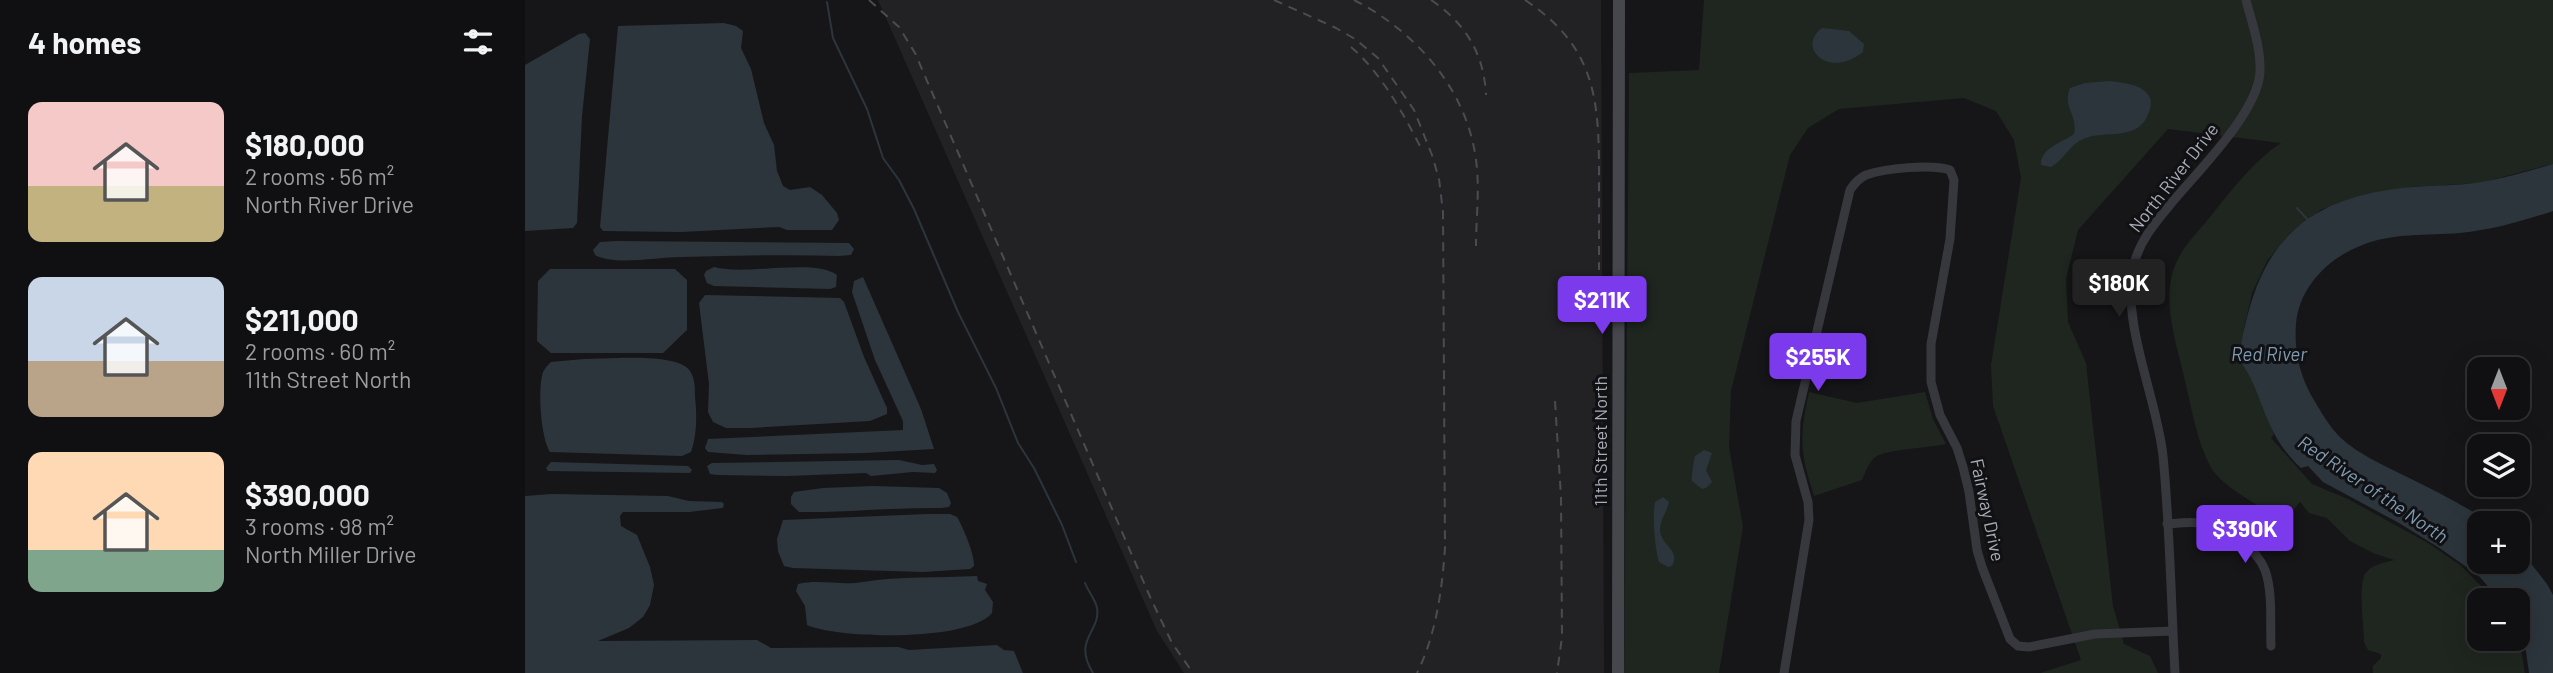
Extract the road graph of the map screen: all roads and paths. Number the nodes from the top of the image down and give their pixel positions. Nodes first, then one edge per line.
1 (1619, 0) edge
2 (2246, 0) edge
3 (2167, 524) junction
4 (2173, 631) junction
5 (2271, 646) dead end
6 (1618, 673) edge
7 (1784, 673) edge
8 (2175, 673) edge

1 - 6 street, 11th Street North
2 - 3 street, North River Drive
3 - 4 street, North River Drive
3 - 5 street
4 - 7 street, Fairway Drive
4 - 8 street, North River Drive

